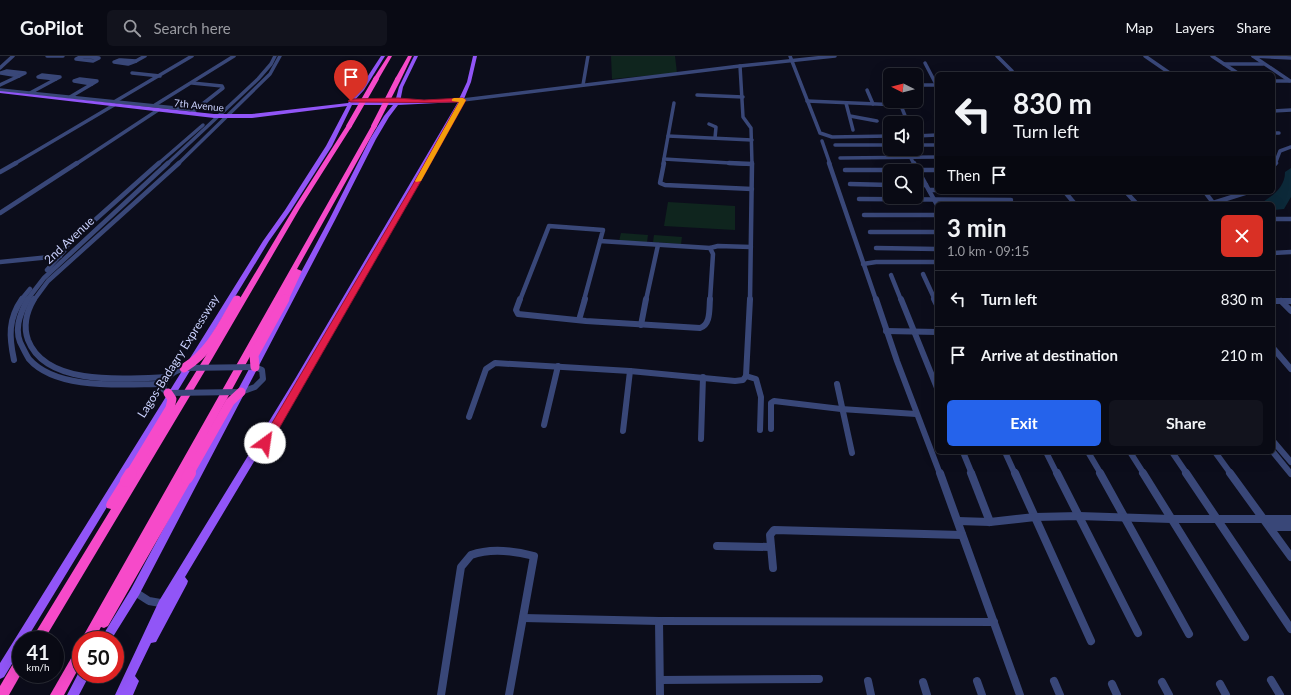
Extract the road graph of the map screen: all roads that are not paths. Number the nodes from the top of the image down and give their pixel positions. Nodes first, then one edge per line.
1 (13, 56) edge
2 (46, 56) edge
3 (63, 56) edge
4 (145, 56) edge
5 (192, 56) edge
6 (234, 56) edge
7 (267, 56) edge
8 (274, 56) edge
9 (280, 56) edge
10 (383, 56) edge
11 (390, 56) edge
12 (410, 56) edge
13 (416, 56) edge
14 (476, 56) edge
15 (588, 56) edge
16 (790, 56) edge
17 (835, 56) edge
18 (997, 56) edge
19 (1145, 56) edge
20 (1212, 56) edge
21 (1253, 56) edge
22 (101, 57) edge
23 (1291, 58) edge
24 (792, 60) junction
25 (136, 61) junction
26 (925, 63) dead end
27 (1224, 64) junction
28 (1263, 64) junction
29 (740, 66) junction
30 (0, 68) edge
31 (1012, 71) dead end
32 (1168, 72) edge
33 (1236, 72) edge
34 (132, 73) dead end
35 (19, 76) junction
36 (160, 76) junction
37 (56, 79) junction
38 (935, 81) edge
39 (1275, 81) edge
40 (1291, 81) edge
41 (192, 83) junction
42 (93, 84) junction
43 (0, 85) edge
44 (583, 85) junction
45 (923, 85) edge
46 (935, 85) edge
47 (867, 90) dead end
48 (0, 91) edge
49 (30, 93) junction
50 (355, 95) junction
51 (697, 95) dead end
52 (70, 97) junction
53 (743, 97) junction
54 (462, 100) junction
55 (807, 100) junction
56 (411, 101) junction
57 (397, 102) junction
58 (674, 102) dead end
59 (114, 103) junction
60 (846, 103) junction
61 (333, 104) junction
62 (349, 104) junction
63 (873, 104) junction
64 (883, 104) edge
65 (156, 108) junction
66 (1291, 110) edge
67 (193, 111) junction
68 (1275, 111) edge
69 (223, 116) junction
70 (850, 116) junction
71 (210, 117) junction
72 (877, 121) dead end
73 (709, 124) dead end
74 (853, 130) dead end
75 (1275, 133) edge
76 (1279, 133) dead end
77 (668, 136) junction
78 (883, 136) edge
79 (923, 136) edge
80 (935, 136) edge
81 (715, 138) junction
82 (752, 140) junction
83 (822, 141) dead end
84 (835, 145) dead end
85 (883, 145) edge
86 (923, 145) edge
87 (935, 145) edge
88 (1291, 147) edge
89 (910, 157) junction
90 (935, 157) edge
91 (840, 158) dead end
92 (664, 159) junction
93 (752, 164) junction
94 (914, 164) edge
95 (1275, 164) edge
96 (845, 170) dead end
97 (883, 170) edge
98 (923, 170) edge
99 (935, 170) edge
100 (0, 172) edge
101 (923, 180) edge
102 (850, 184) dead end
103 (883, 185) edge
104 (926, 185) joint
105 (752, 189) junction
106 (929, 190) junction
107 (935, 190) edge
108 (1067, 194) edge
109 (1128, 194) edge
110 (1242, 194) edge
111 (859, 198) dead end
112 (934, 200) junction
113 (1011, 200) dead end
114 (1073, 202) edge
115 (1135, 202) edge
116 (1219, 202) edge
117 (297, 208) junction
118 (325, 212) junction
119 (0, 213) edge
120 (864, 215) dead end
121 (935, 215) edge
122 (1275, 219) edge
123 (1291, 219) edge
124 (870, 232) dead end
125 (935, 232) edge
126 (600, 241) junction
127 (658, 245) junction
128 (751, 247) junction
129 (710, 248) junction
130 (876, 248) dead end
131 (935, 249) edge
132 (1291, 252) edge
133 (1275, 253) edge
134 (60, 256) junction
135 (0, 262) edge
136 (935, 262) edge
137 (862, 264) junction
138 (891, 274) dead end
139 (923, 274) dead end
140 (935, 301) edge
141 (1281, 301) junction
142 (1291, 301) edge
143 (1275, 302) edge
144 (1291, 311) edge
145 (579, 320) junction
146 (641, 325) junction
147 (886, 331) junction
148 (914, 331) junction
149 (935, 332) edge
150 (1275, 350) edge
151 (14, 360) dead end
152 (558, 366) junction
153 (255, 367) junction
154 (184, 368) junction
155 (1291, 369) edge
156 (630, 371) junction
157 (746, 376) junction
158 (167, 377) junction
159 (703, 377) junction
160 (935, 383) edge
161 (162, 384) junction
162 (837, 384) dead end
163 (241, 392) junction
164 (168, 393) junction
165 (841, 409) junction
166 (916, 414) junction
167 (469, 417) dead end
168 (544, 425) dead end
169 (771, 429) dead end
170 (623, 430) dead end
171 (760, 430) dead end
172 (701, 439) dead end
173 (1275, 442) edge
174 (852, 453) dead end
175 (963, 454) edge
176 (1006, 454) edge
177 (1047, 454) edge
178 (1089, 454) edge
179 (1131, 454) edge
180 (1173, 454) edge
181 (1216, 454) edge
182 (1275, 454) edge
183 (1291, 462) edge
184 (1291, 474) edge
185 (1079, 516) junction
186 (1125, 516) junction
187 (1035, 517) junction
188 (1263, 518) junction
189 (1171, 519) junction
190 (1217, 519) junction
191 (1291, 519) edge
192 (958, 521) junction
193 (990, 522) junction
194 (1270, 527) junction
195 (1291, 527) edge
196 (962, 535) junction
197 (717, 546) dead end
198 (770, 547) junction
199 (1291, 557) edge
200 (773, 568) dead end
201 (136, 592) junction
202 (167, 604) junction
203 (523, 618) junction
204 (659, 621) junction
205 (994, 622) junction
206 (1291, 629) edge
207 (38, 631) edge
208 (42, 631) edge
209 (92, 631) edge
210 (99, 631) edge
211 (111, 631) edge
212 (1138, 633) dead end
213 (1189, 634) dead end
214 (1245, 637) dead end
215 (1091, 641) dead end
216 (72, 669) edge
217 (0, 673) edge
218 (72, 674) edge
219 (12, 678) edge
220 (660, 680) junction
221 (819, 680) dead end
222 (1271, 680) dead end
223 (12, 681) edge
224 (868, 681) dead end
225 (977, 681) dead end
226 (1054, 681) dead end
227 (923, 682) dead end
228 (1162, 682) dead end
229 (79, 683) edge
230 (1112, 684) dead end
231 (1220, 684) dead end
232 (3, 695) edge
233 (58, 695) edge
234 (72, 695) edge
235 (121, 695) edge
236 (127, 695) edge
237 (441, 695) edge
238 (509, 695) edge
239 (660, 695) edge
240 (871, 695) edge
241 (927, 695) edge
242 (982, 695) edge
243 (1020, 695) edge
244 (1060, 695) edge
245 (1117, 695) edge
246 (1169, 695) edge
247 (1226, 695) edge
248 (1280, 695) edge

1 - 30 street
2 - 3 street
4 - 25 street
5 - 36 street
6 - 41 street
7 - 8 street
8 - 69 street, 2nd Avenue
9 - 69 street, 2nd Avenue
10 - 50 main road, Lagos-Badagry Expressway
11 - 117 highway, bridge
12 - 118 highway, bridge
13 - 57 main road
14 - 54 main road
15 - 44 street
16 - 24 street
17 - 24 street
18 - 31 street
19 - 32 street
20 - 27 street
21 - 23 street
21 - 28 street
22 - 22 street
24 - 29 street
24 - 55 street
25 - 25 street
26 - 38 street
27 - 28 street
27 - 33 street
28 - 40 street
29 - 44 street
29 - 53 street
34 - 36 street
35 - 35 street
35 - 43 street
36 - 59 street
37 - 37 street
37 - 49 street
39 - 40 street
41 - 65 street
41 - 67 street
42 - 42 street
42 - 52 street
44 - 54 street
45 - 46 street
47 - 63 street
48 - 49 street
48 - 59 main road, 7th Avenue
49 - 52 street
50 - 61 main road
50 - 62 main road, Lagos-Badagry Expressway
51 - 53 street
52 - 59 street
53 - 82 street
54 - 56 main road
54 - 202 main road
55 - 60 street
55 - 78 street
56 - 57 main road
56 - 57 main road, 7th Avenue
57 - 62 main road, 7th Avenue
57 - 201 main road
58 - 77 street
59 - 65 main road, 7th Avenue
59 - 100 street
60 - 63 street
60 - 70 street
61 - 62 main road, 7th Avenue
61 - 69 main road, 7th Avenue
62 - 217 main road, Lagos-Badagry Expressway
63 - 64 street
65 - 67 main road, 7th Avenue
65 - 119 street
66 - 68 street
67 - 71 main road, 7th Avenue
69 - 71 main road, 7th Avenue
69 - 158 street, 2nd Avenue
69 - 161 street, 2nd Avenue
70 - 72 street
70 - 74 street
71 - 134 street
73 - 81 street
75 - 76 street
77 - 81 street
77 - 92 street
79 - 80 street
81 - 82 street
82 - 93 street
83 - 137 street
84 - 85 street
86 - 87 street
88 - 95 street
89 - 90 street
89 - 91 street
89 - 94 street
92 - 93 street
92 - 105 street
93 - 105 street
96 - 97 street
98 - 99 street
101 - 104 street
102 - 103 street
104 - 106 street
105 - 128 street
106 - 107 street
106 - 112 street
108 - 114 street
109 - 115 street
110 - 116 street
111 - 112 street
112 - 113 street
117 - 154 highway, bridge
117 - 208 highway
118 - 153 highway, bridge
118 - 209 highway
120 - 121 street
122 - 123 street
124 - 125 street
126 - 127 street
126 - 145 street
126 - 145 street
127 - 129 street
127 - 146 street
128 - 129 street
128 - 157 street
129 - 146 street
130 - 131 street
132 - 133 street
134 - 135 street
134 - 151 street
136 - 137 street
137 - 147 street
138 - 148 street
139 - 140 street
141 - 142 street
141 - 143 street
141 - 144 street
145 - 146 street
147 - 148 street
147 - 166 street
148 - 149 street
148 - 160 street
150 - 155 street
152 - 156 street
152 - 167 street
152 - 168 street
153 - 154 street, bridge
153 - 163 street
154 - 158 street
156 - 159 street
156 - 170 street
157 - 159 street
157 - 171 street
158 - 161 street
159 - 172 street
161 - 164 street
162 - 165 street
163 - 164 street, bridge
163 - 210 highway, bridge
164 - 207 highway, bridge
165 - 166 street
165 - 169 street
165 - 174 street
166 - 192 street
173 - 183 street
175 - 193 street
176 - 187 street
177 - 185 street
178 - 186 street
179 - 189 street
180 - 190 street
181 - 188 street
182 - 184 street
185 - 186 street
185 - 187 street
185 - 212 street
186 - 189 street
186 - 213 street
187 - 193 street
187 - 215 street
188 - 190 street
188 - 191 street
188 - 194 street
189 - 190 street
189 - 214 street
190 - 206 street
192 - 193 street
192 - 196 street
194 - 195 street
194 - 199 street
196 - 198 street
196 - 205 street
197 - 198 street
198 - 200 street
201 - 202 street
201 - 211 main road
202 - 235 main road
202 - 236 main road
203 - 204 street
203 - 237 street
203 - 238 street
204 - 205 street
204 - 220 street
205 - 243 street
216 - 233 highway
218 - 233 highway
219 - 232 highway
220 - 221 street
220 - 239 street
222 - 248 street
223 - 232 highway
224 - 240 street
225 - 242 street
226 - 244 street
227 - 241 street
228 - 246 street
229 - 234 main road
230 - 245 street
231 - 247 street

